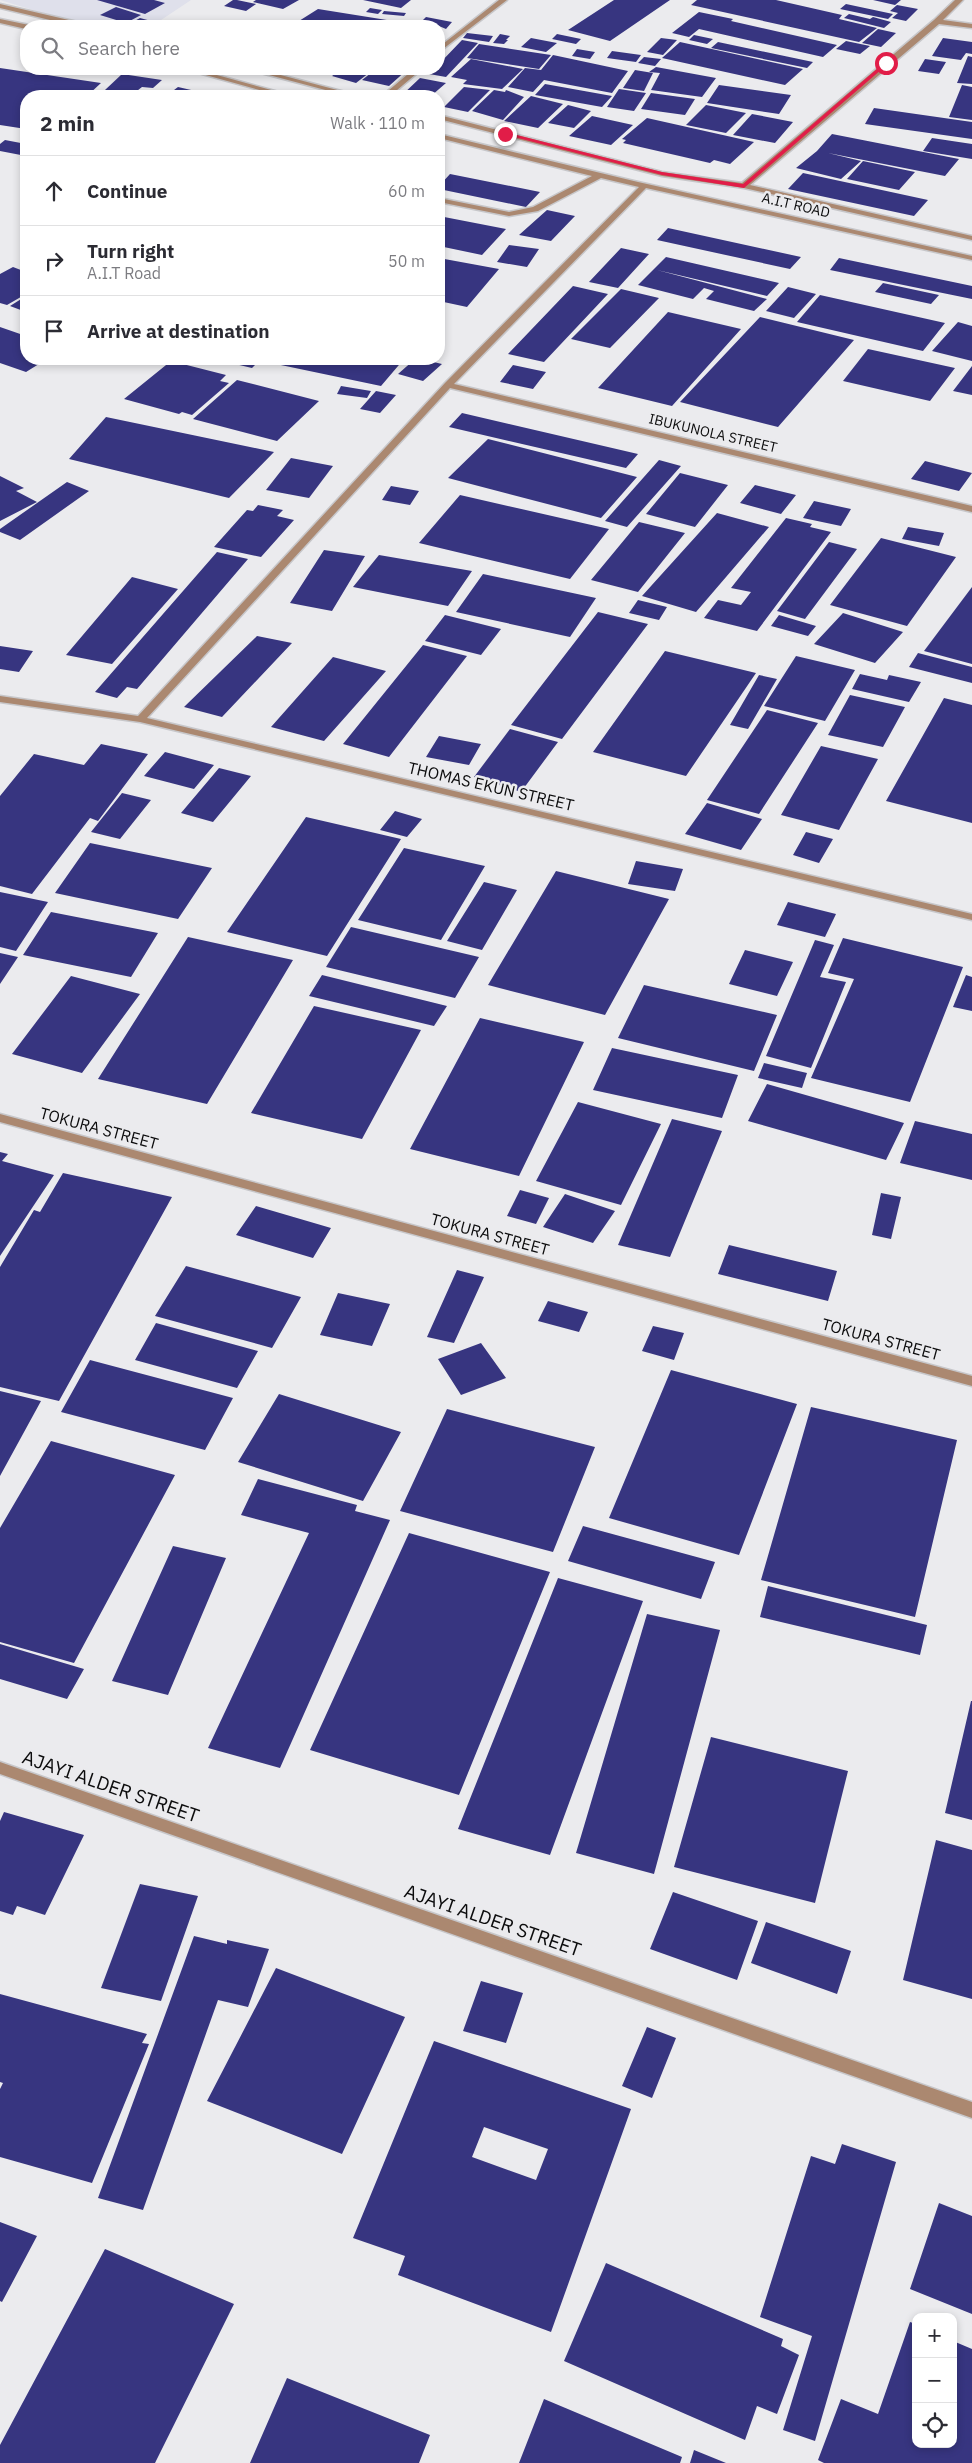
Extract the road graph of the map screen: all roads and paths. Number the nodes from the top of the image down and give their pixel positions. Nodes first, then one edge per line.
1 (21, 0) edge
2 (503, 0) edge
3 (960, 0) edge
4 (3, 6) edge
5 (59, 20) edge
6 (0, 21) edge
7 (937, 22) junction
8 (20, 26) edge
9 (972, 26) edge
10 (445, 45) edge
11 (210, 75) edge
12 (274, 75) edge
13 (411, 75) edge
14 (267, 90) edge
15 (332, 90) edge
16 (393, 90) edge
17 (445, 119) edge
18 (505, 134) junction
19 (445, 138) edge
20 (487, 147) junction
21 (598, 176) junction
22 (744, 186) junction
23 (643, 187) junction
24 (445, 201) edge
25 (972, 238) edge
26 (972, 258) edge
27 (448, 385) junction
28 (972, 509) edge
29 (0, 699) edge
30 (140, 719) junction
31 (972, 917) edge
32 (0, 1118) edge
33 (972, 1381) edge
34 (0, 1768) edge
35 (972, 2110) edge

1 - 4 street
2 - 10 street
3 - 7 street
4 - 5 street
6 - 8 street
7 - 9 street
7 - 22 street
11 - 14 street
12 - 15 street
13 - 16 street
17 - 18 street, A.I.T ROAD
18 - 20 street
18 - 22 street, A.I.T ROAD
19 - 20 street, A.I.T ROAD
20 - 21 street, A.I.T ROAD
21 - 23 street, A.I.T ROAD
21 - 24 street
22 - 25 street, A.I.T ROAD
23 - 26 street, A.I.T ROAD
23 - 27 street
27 - 28 street, IBUKUNOLA STREET
27 - 30 street
29 - 30 street, THOMAS EKUN STREET
30 - 31 street, THOMAS EKUN STREET
32 - 33 street, TOKURA STREET
34 - 35 street, AJAYI ALDER STREET

